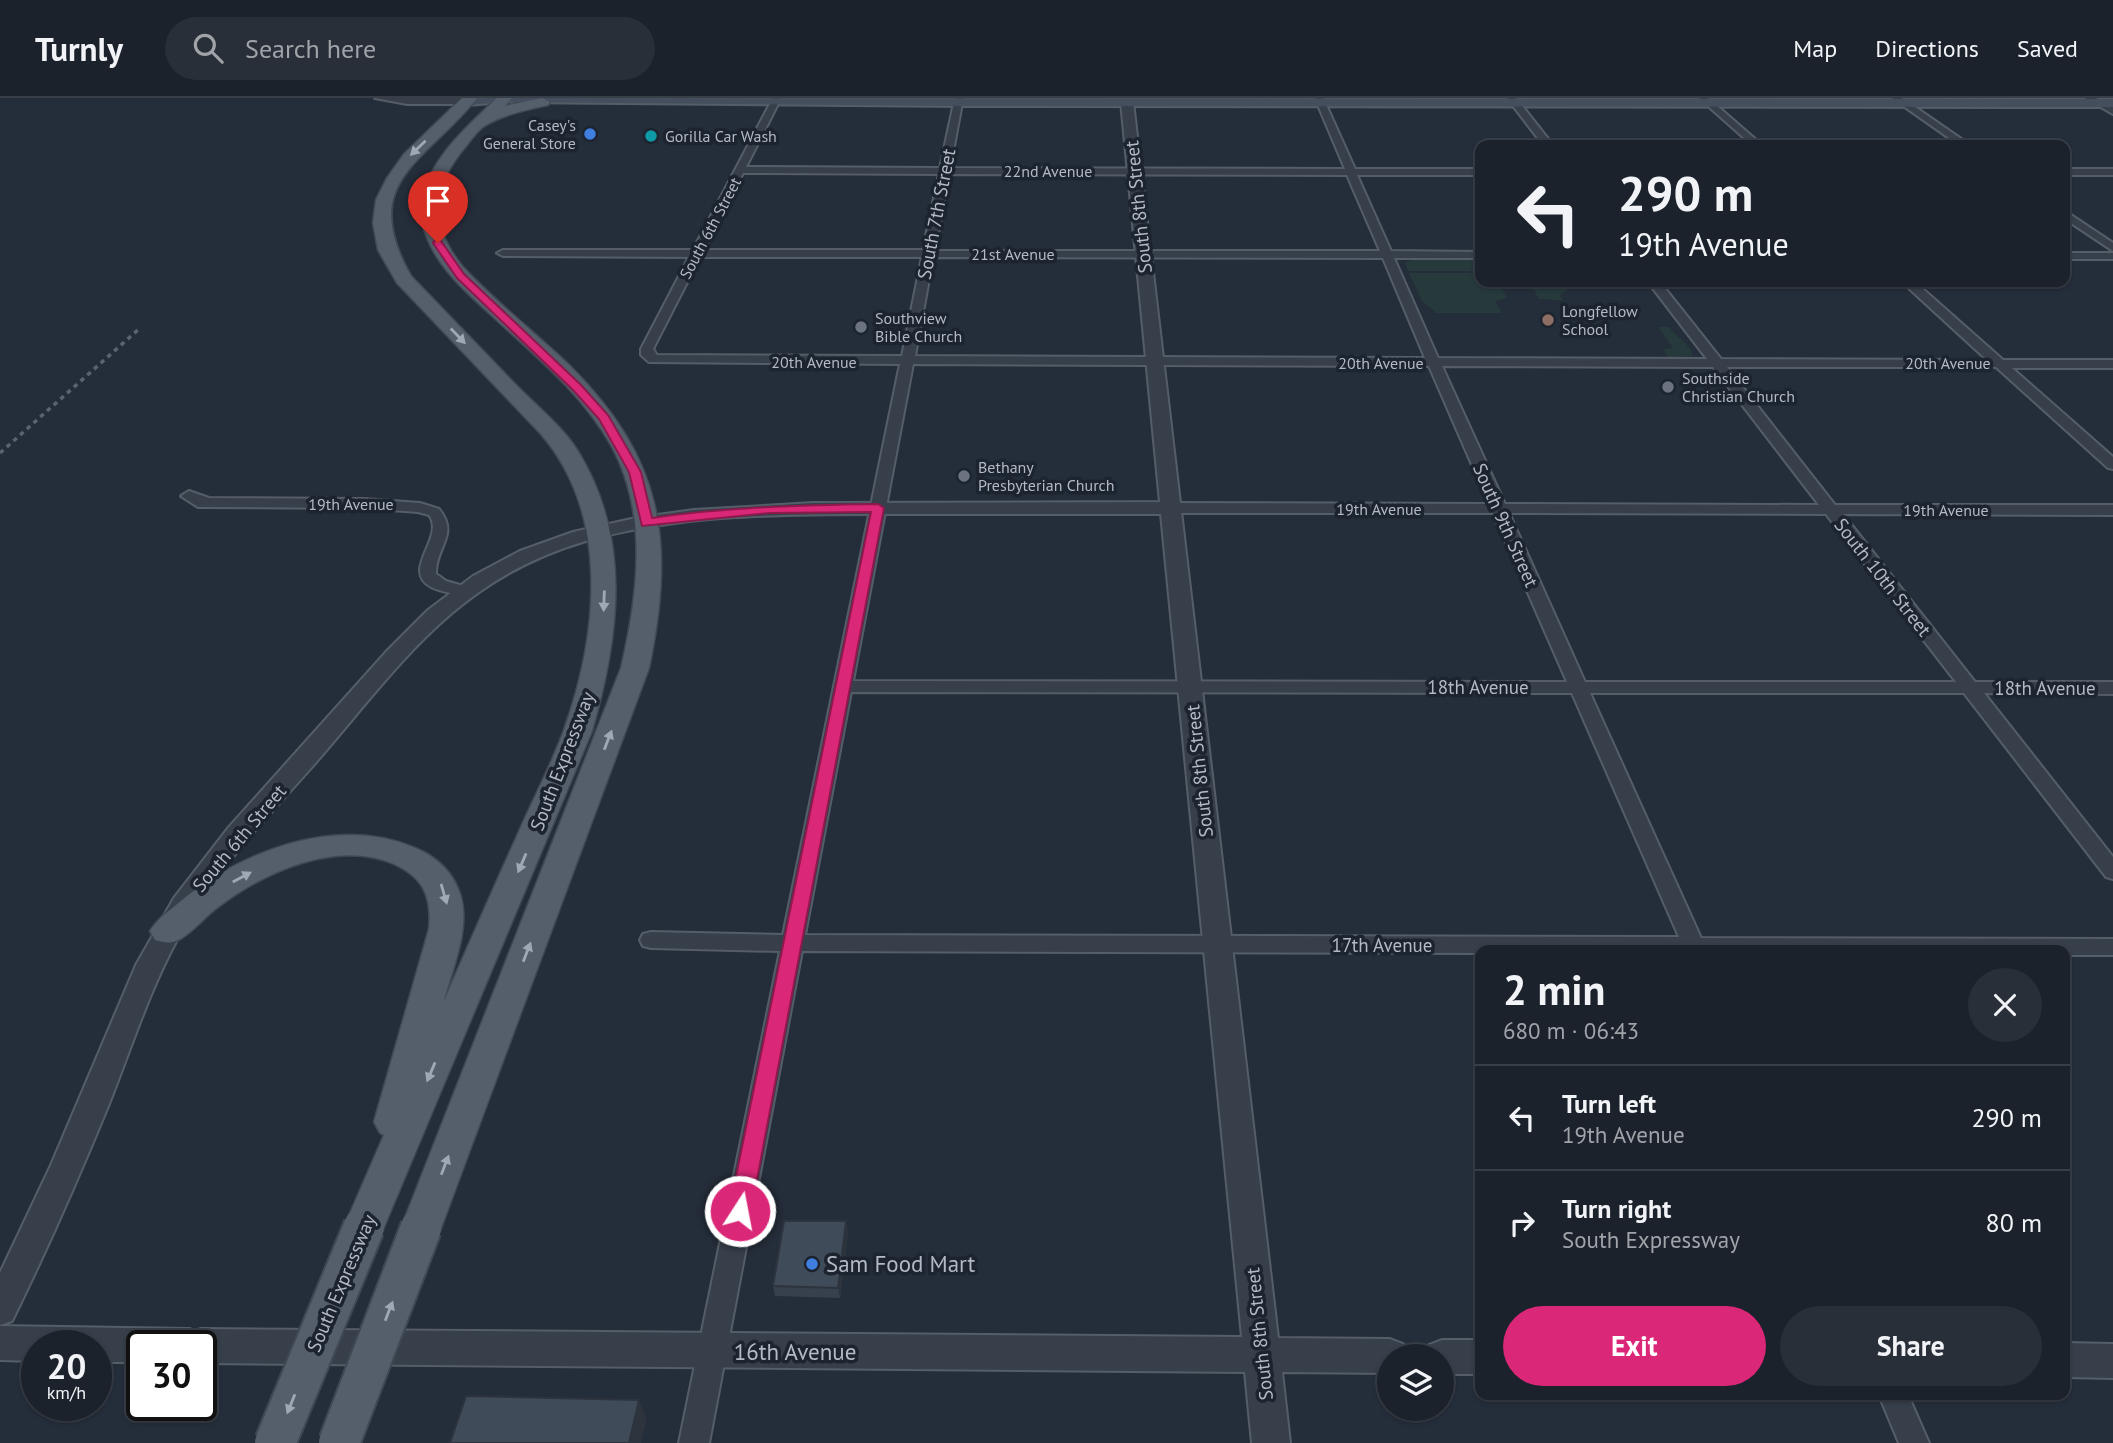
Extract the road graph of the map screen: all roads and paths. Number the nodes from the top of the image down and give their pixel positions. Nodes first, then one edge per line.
1 (379, 98) edge
2 (560, 98) edge
3 (468, 99) edge
4 (776, 99) edge
5 (503, 100) edge
6 (607, 100) junction
7 (959, 100) edge
8 (1127, 100) edge
9 (1320, 100) edge
10 (1513, 100) edge
11 (1706, 100) edge
12 (1899, 100) edge
13 (2093, 100) edge
14 (543, 102) junction
15 (2113, 103) edge
16 (2113, 111) edge
17 (478, 125) junction
18 (1544, 140) edge
19 (1751, 140) edge
20 (1958, 140) edge
21 (741, 170) junction
22 (945, 171) junction
23 (1134, 171) junction
24 (1352, 172) junction
25 (1475, 172) edge
26 (2070, 172) edge
27 (2113, 172) edge
28 (2070, 217) edge
29 (2113, 247) edge
30 (503, 253) dead end
31 (697, 253) junction
32 (928, 254) junction
33 (1143, 254) junction
34 (1387, 255) junction
35 (1475, 255) edge
36 (2070, 256) edge
37 (2113, 256) edge
38 (1658, 287) edge
39 (1914, 287) edge
40 (650, 357) joint
41 (907, 362) junction
42 (1154, 363) junction
43 (1434, 363) junction
44 (1717, 363) junction
45 (1999, 363) junction
46 (2113, 364) edge
47 (2113, 465) edge
48 (189, 496) dead end
49 (878, 508) junction
50 (1170, 508) junction
51 (1500, 509) junction
52 (1831, 510) junction
53 (2113, 510) edge
54 (647, 523) junction
55 (601, 533) junction
56 (464, 591) junction
57 (843, 686) junction
58 (1189, 687) junction
59 (1579, 688) junction
60 (1970, 688) junction
61 (2113, 688) edge
62 (2113, 872) edge
63 (167, 931) junction
64 (651, 940) dead end
65 (792, 943) junction
66 (1217, 944) junction
67 (1694, 945) edge
68 (1475, 946) edge
69 (2070, 947) edge
70 (2113, 947) edge
71 (364, 1227) junction
72 (0, 1309) edge
73 (0, 1343) edge
74 (126, 1345) edge
75 (217, 1346) edge
76 (712, 1352) junction
77 (1262, 1356) junction
78 (1377, 1356) edge
79 (1454, 1357) edge
80 (1475, 1357) edge
81 (2070, 1360) edge
82 (2113, 1361) edge
83 (1895, 1400) edge
84 (275, 1443) edge
85 (339, 1443) edge
86 (694, 1443) edge
87 (1271, 1443) edge
88 (1914, 1443) edge

1 - 3 street
2 - 5 main road
2 - 6 main road
3 - 5 main road
3 -> 55 main road, South Expressway
4 - 6 main road
4 - 7 main road
4 - 21 street, South 6th Street
5 - 14 main road
5 - 17 main road, South Expressway
6 - 14 main road
7 - 8 main road
7 - 22 street, South 7th Street
8 - 9 main road
8 - 23 street, South 8th Street
9 - 10 main road
9 - 24 street, South 9th Street
10 - 11 main road
10 - 18 street
11 - 12 main road
11 - 19 street
12 - 13 main road
12 - 20 street
13 - 15 main road
13 - 16 street
14 - 17 main road
17 - 54 main road, South Expressway
21 - 22 street, 22nd Avenue
21 - 31 street, South 6th Street
22 - 23 street, 22nd Avenue
22 - 32 street, South 7th Street
23 - 24 street, 22nd Avenue
23 - 33 street, South 8th Street
24 - 25 street, 22nd Avenue
24 - 34 street, South 9th Street
26 - 27 street
28 - 29 street
30 - 31 street, 21st Avenue
31 - 32 street, 21st Avenue
31 - 40 street, South 6th Street
32 - 33 street, 21st Avenue
32 - 41 street, South 7th Street
33 - 34 street, 21st Avenue
33 - 42 street, South 8th Street
34 - 35 street, 21st Avenue
34 - 43 street, South 9th Street
36 - 37 street
38 - 44 street, South 10th Street
39 - 45 street
40 - 41 street, 20th Avenue
41 - 42 street, 20th Avenue
41 - 49 street, South 7th Street
42 - 43 street, 20th Avenue
42 - 50 street, South 8th Street
43 - 44 street, 20th Avenue
43 - 51 street, South 9th Street
44 - 45 street, 20th Avenue
44 - 52 street, South 10th Street
45 - 46 street, 20th Avenue
45 - 47 street
48 - 56 street, 19th Avenue
49 - 50 street, 19th Avenue
49 - 54 street, 19th Avenue
49 - 57 street, South 7th Street
50 - 51 street, 19th Avenue
50 - 58 street, South 8th Street
51 - 52 street, 19th Avenue
51 - 59 street, South 9th Street
52 - 53 street, 19th Avenue
52 - 60 street, South 10th Street
54 - 55 street, South 6th Street
85 -> 54 main road, South Expressway, bridge
55 - 56 street, South 6th Street
55 -> 71 main road, South Expressway
56 - 63 street, South 6th Street
57 - 58 street, 18th Avenue
57 - 65 street, South 7th Street
58 - 59 street, 18th Avenue
58 - 66 street, South 8th Street
59 - 60 street, 18th Avenue
59 - 67 street, South 9th Street
60 - 61 street, 18th Avenue
60 - 62 street, South 10th Street
63 -> 71 main road
63 - 72 street, South 6th Street
64 - 65 street, 17th Avenue
65 - 66 street, 17th Avenue
65 - 76 street, South 7th Street
66 - 68 street, 17th Avenue
66 - 77 street, South 8th Street
69 - 70 street, 17th Avenue
71 -> 84 main road, South Expressway, bridge
73 - 74 street
75 - 76 street, 16th Avenue
76 - 77 street, 16th Avenue
76 - 86 street, South 7th Street
77 - 78 street, 16th Avenue
77 - 87 street, South 8th Street
79 - 80 street
81 - 82 street
83 - 88 street

